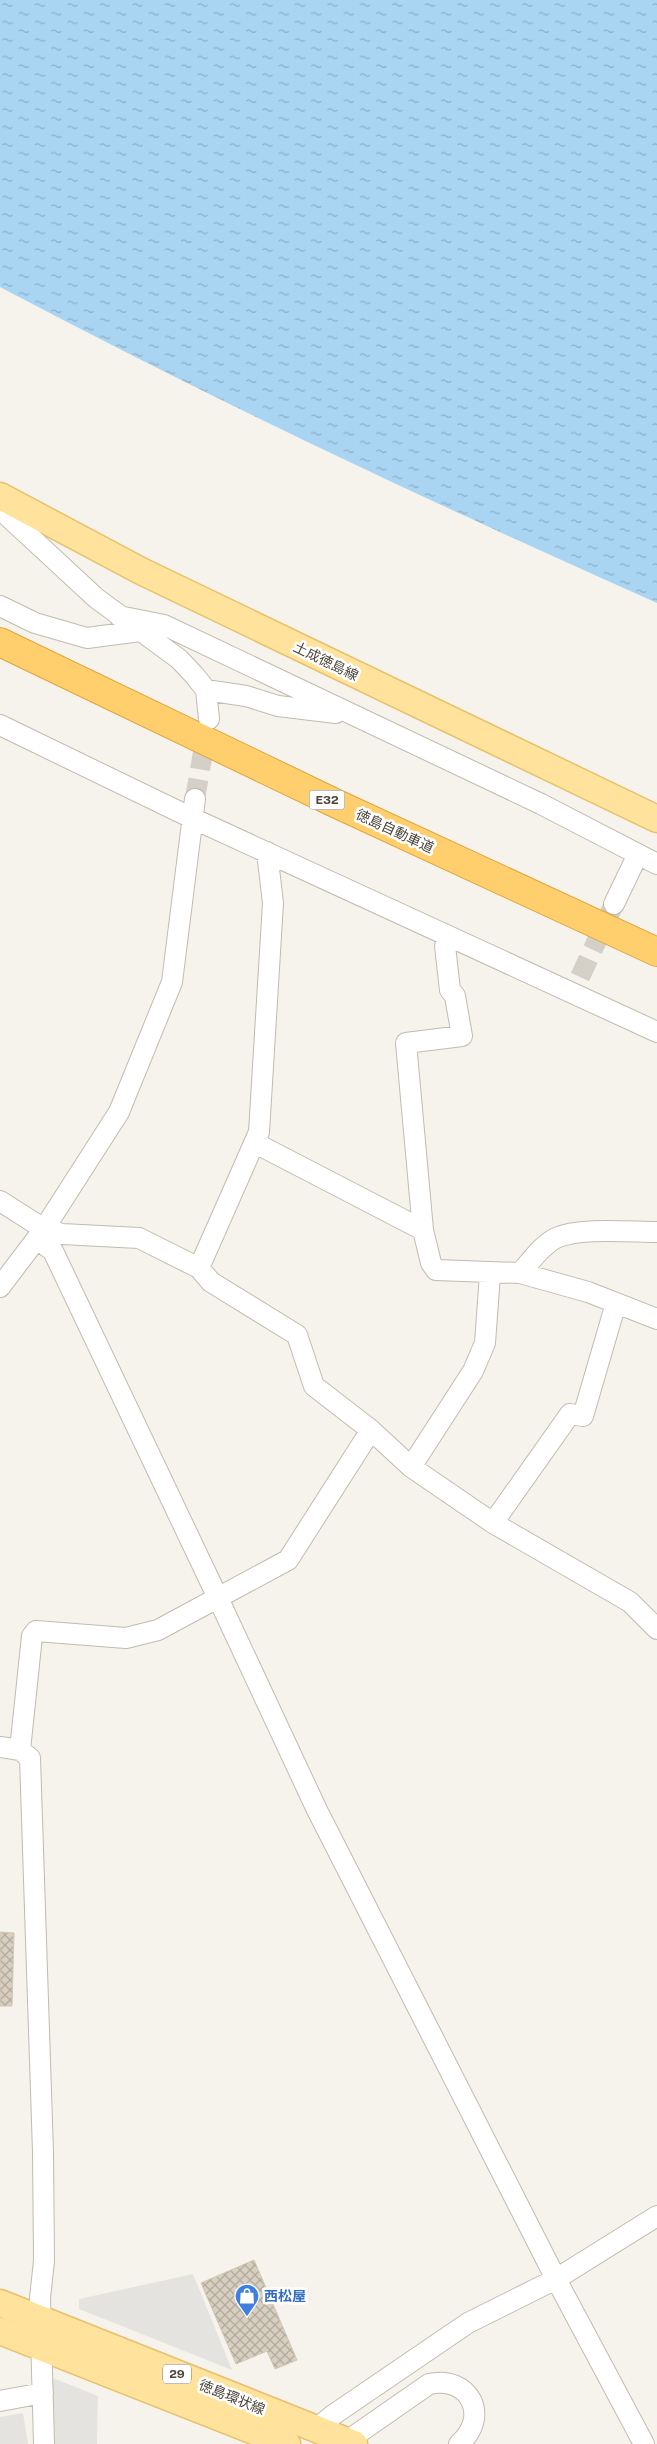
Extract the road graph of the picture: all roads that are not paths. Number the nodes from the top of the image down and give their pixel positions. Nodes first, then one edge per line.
1 (0, 496) edge
2 (0, 509) edge
3 (0, 606) edge
4 (119, 616) junction
5 (140, 631) junction
6 (0, 642) edge
7 (206, 690) junction
8 (355, 716) junction
9 (209, 719) tunnel mouth
10 (0, 725) edge
11 (194, 808) junction
12 (657, 819) edge
13 (267, 852) junction
14 (638, 854) junction
15 (657, 864) edge
16 (614, 904) tunnel mouth
17 (448, 936) junction
18 (657, 952) edge
19 (657, 1032) edge
20 (255, 1143) junction
21 (0, 1201) edge
22 (422, 1230) junction
23 (657, 1232) edge
24 (41, 1234) junction
25 (198, 1268) junction
26 (520, 1273) junction
27 (490, 1274) junction
28 (0, 1287) edge
29 (616, 1303) junction
30 (657, 1319) edge
31 (371, 1430) junction
32 (411, 1467) junction
33 (493, 1523) junction
34 (218, 1598) junction
35 (657, 1629) edge
36 (10, 1749) edge
37 (657, 2216) edge
38 (556, 2279) junction
39 (0, 2303) edge
40 (41, 2320) junction
41 (0, 2331) edge
42 (42, 2348) junction
43 (43, 2393) junction
44 (0, 2401) edge
45 (315, 2430) junction
46 (350, 2443) edge
47 (44, 2444) edge
48 (287, 2444) edge
49 (459, 2444) edge
50 (644, 2444) edge

1 - 12 main road, 土成徳島線
2 - 4 street
3 - 5 street
4 - 5 street
4 - 8 street
5 - 7 street
6 - 18 highway, 徳島自動車道 / E32
7 - 8 street
7 - 9 street
8 - 14 street
10 - 11 street
11 - 13 street
11 - 24 street
13 - 17 street
13 - 20 street
14 - 15 street
14 - 16 street
17 - 19 street
17 - 22 street
20 - 22 street
20 - 25 street
21 - 24 street
22 - 27 street
23 - 26 street
24 - 25 street
24 - 28 street
24 - 34 street
25 - 31 street
26 - 27 street
26 - 29 street
27 - 32 street
29 - 30 street
29 - 33 street
31 - 32 street
31 - 34 street
32 - 33 street
33 - 35 street
34 - 36 street
34 - 38 street
36 - 40 street
37 - 38 street
38 - 45 street
38 - 50 street
39 - 40 main road, 徳島環状線 / 29
40 - 42 street
40 - 45 main road, 徳島環状線 / 29
41 - 42 main road, 徳島環状線 / 29
42 - 43 street
42 - 48 main road, 徳島環状線 / 29
43 - 44 street
43 - 47 street
45 - 46 main road, 徳島環状線 / 29
46 - 49 street

